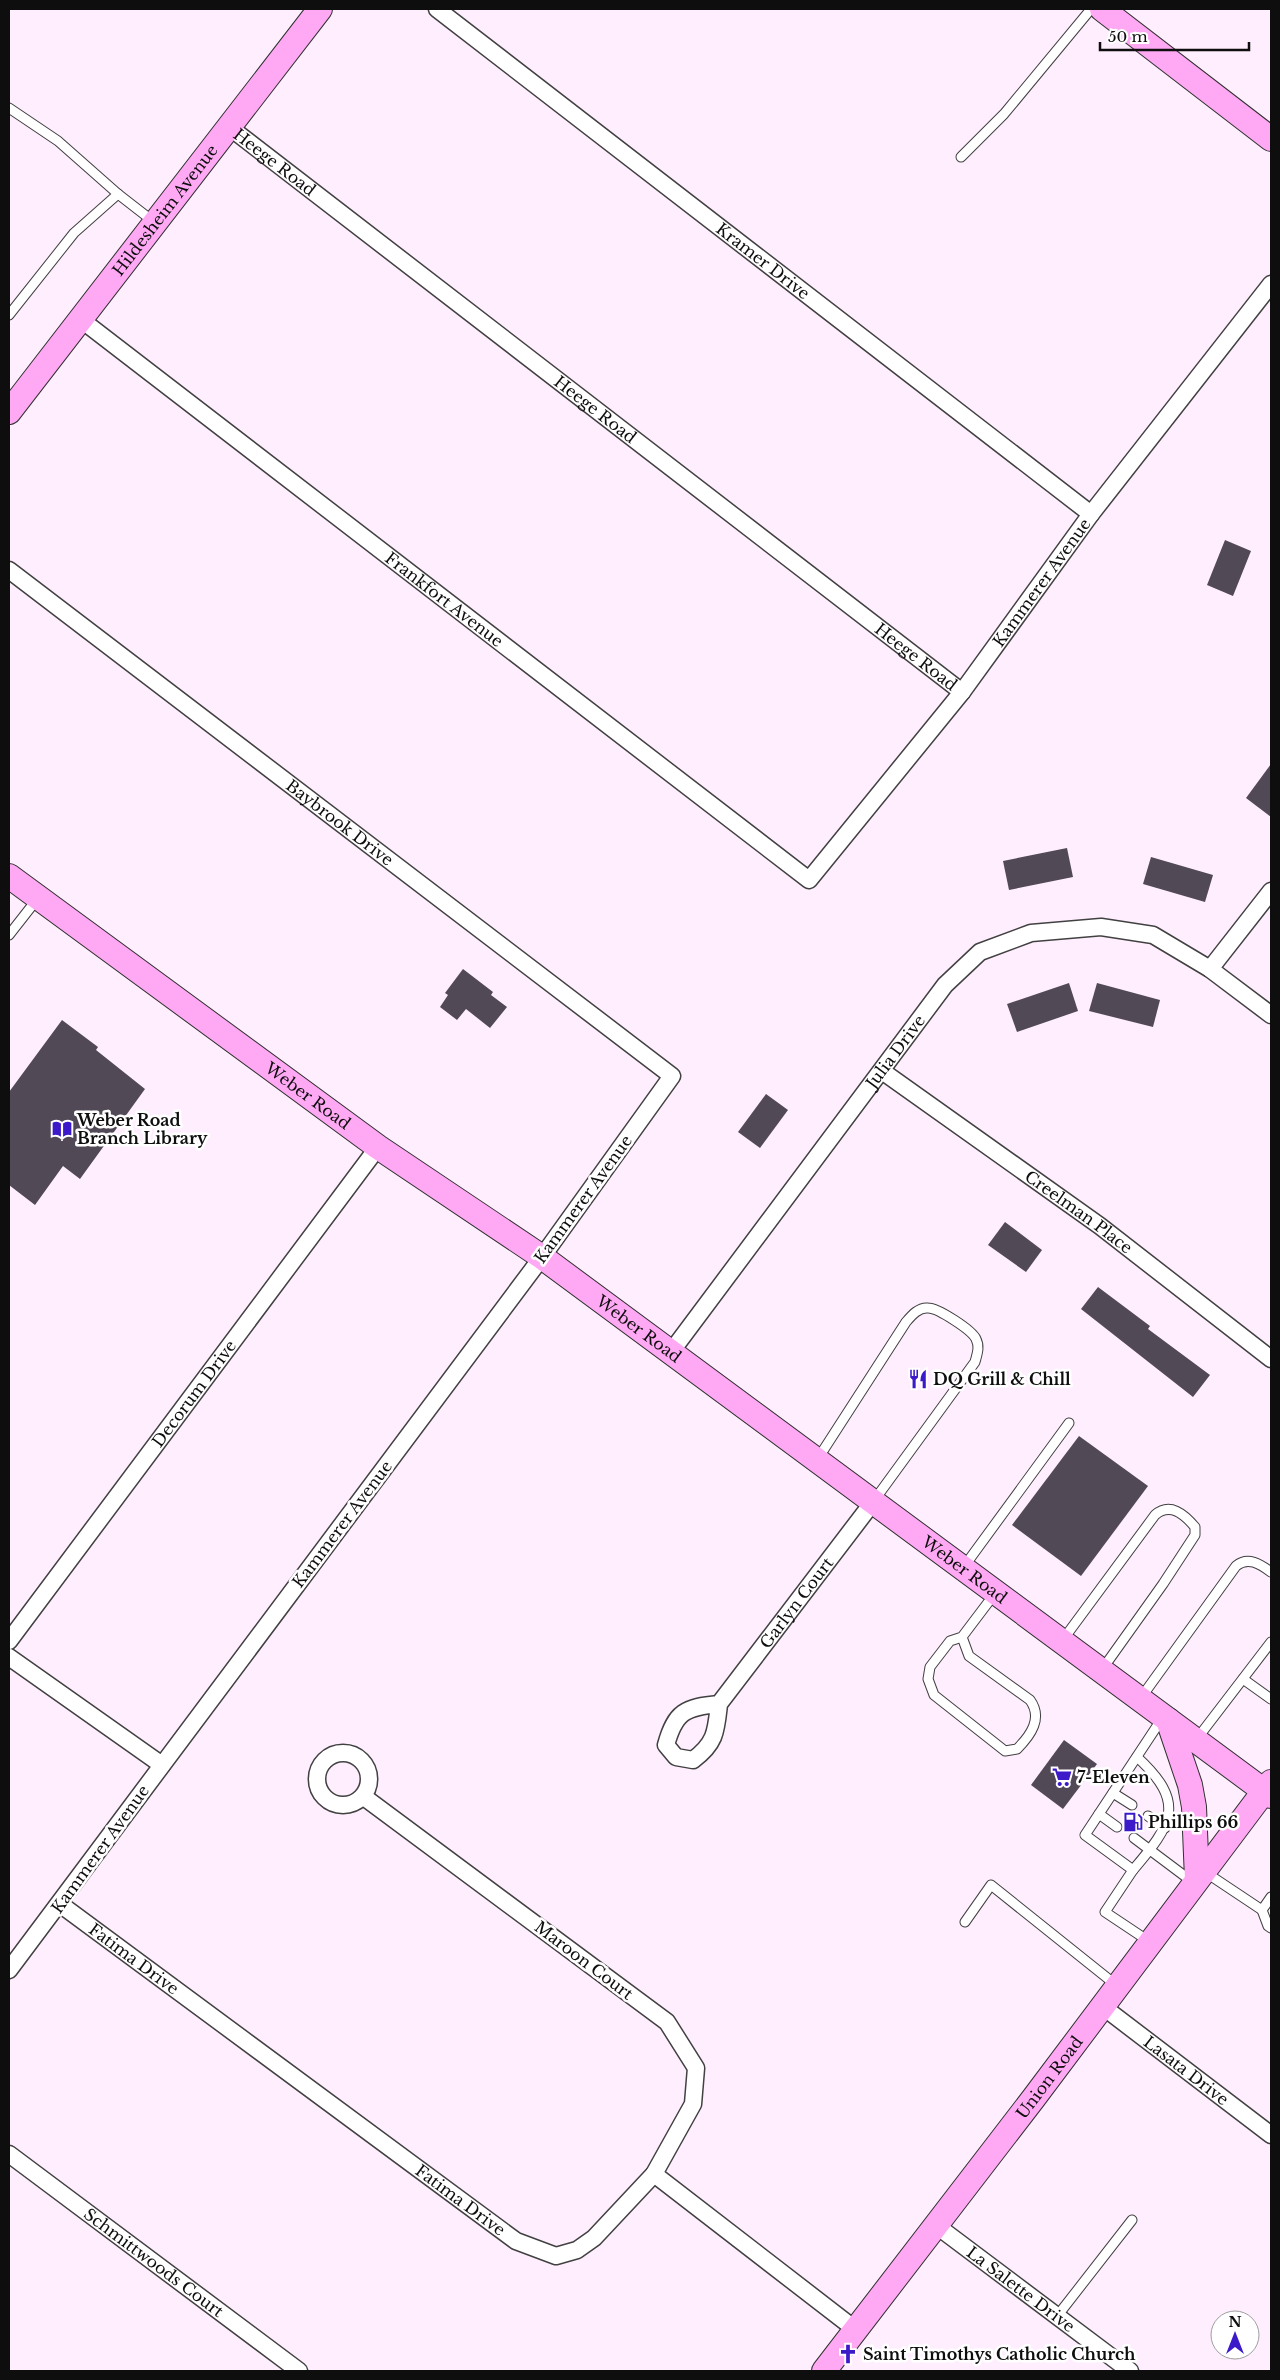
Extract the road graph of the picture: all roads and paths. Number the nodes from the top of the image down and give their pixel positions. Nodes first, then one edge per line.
1 (320, 9) edge
2 (437, 9) edge
3 (1091, 9) edge
4 (1102, 9) edge
5 (9, 108) edge
6 (228, 126) junction
7 (1271, 139) edge
8 (961, 157) dead end
9 (118, 194) junction
10 (154, 222) junction
11 (1271, 284) edge
12 (9, 315) edge
13 (79, 318) junction
14 (9, 412) edge
15 (1091, 514) junction
16 (9, 570) edge
17 (962, 692) junction
18 (9, 876) edge
19 (810, 880) joint
20 (1271, 890) edge
21 (38, 898) junction
22 (9, 935) edge
23 (1210, 969) junction
24 (1271, 1014) edge
25 (882, 1071) junction
26 (672, 1076) joint
27 (378, 1147) junction
28 (542, 1257) junction
29 (671, 1352) junction
30 (1271, 1359) edge
31 (1069, 1423) dead end
32 (817, 1460) junction
33 (873, 1502) junction
34 (963, 1568) junction
35 (1271, 1572) edge
36 (996, 1592) junction
37 (962, 1637) junction
38 (9, 1640) edge
39 (1062, 1642) junction
40 (1271, 1642) edge
41 (9, 1657) edge
42 (1101, 1671) junction
43 (1243, 1678) junction
44 (1139, 1699) junction
45 (1271, 1699) edge
46 (719, 1704) dead end
47 (1166, 1718) junction
48 (1195, 1740) junction
49 (1137, 1756) junction
50 (162, 1766) junction
51 (1269, 1789) edge
52 (1113, 1792) junction
53 (364, 1796) dead end
54 (1132, 1805) dead end
55 (1099, 1814) junction
56 (1148, 1816) dead end
57 (1117, 1827) dead end
58 (1164, 1828) junction
59 (1134, 1838) dead end
60 (1150, 1850) junction
61 (1133, 1870) junction
62 (1198, 1878) junction
63 (1271, 1897) edge
64 (60, 1904) junction
65 (1262, 1910) junction
66 (965, 1922) dead end
67 (1271, 1928) edge
68 (1150, 1942) junction
69 (9, 1970) edge
70 (1117, 1986) junction
71 (1102, 2006) junction
72 (1271, 2135) edge
73 (9, 2154) edge
74 (654, 2174) junction
75 (1132, 2220) dead end
76 (937, 2226) junction
77 (1058, 2315) junction
78 (856, 2330) junction
79 (299, 2371) edge
80 (824, 2371) edge
81 (1130, 2371) edge

1 - 6 main road, Hildesheim Avenue
2 - 15 street, Kramer Drive
3 - 8 lane
4 - 7 main road
5 - 9 lane
6 - 10 main road, Hildesheim Avenue
6 - 17 street, Heege Road
9 - 10 lane
9 - 12 lane
10 - 13 main road, Hildesheim Avenue
11 - 15 street, Kammerer Avenue
13 - 14 main road, Hildesheim Avenue
13 - 19 street, Frankfort Avenue
15 - 17 street, Kammerer Avenue
16 - 26 street, Baybrook Drive
17 - 19 street, Kammerer Avenue
18 - 21 main road, Weber Road
20 - 23 street
21 - 22 lane
21 - 27 main road, Weber Road
23 - 24 street, Julia Drive
23 - 25 street, Julia Drive
25 - 29 street, Julia Drive
25 - 30 street, Creelman Place
26 - 28 street, Kammerer Avenue
27 - 28 main road, Weber Road
27 - 38 street, Decorum Drive
28 - 29 main road, Weber Road
28 - 50 street, Kammerer Avenue
29 - 32 main road, Weber Road
31 - 34 lane
32 - 33 main road, Weber Road
32 - 33 lane
33 - 34 main road, Weber Road
33 - 46 street, Garlyn Court
34 - 36 main road, Weber Road
35 - 44 lane
36 - 37 lane
36 - 39 main road, Weber Road
37 - 37 lane
39 - 42 main road, Weber Road
39 - 42 lane
40 - 43 lane
41 - 50 street
42 - 44 main road, Weber Road
43 - 45 lane
43 - 48 lane
44 - 47 main road, Weber Road
47 - 48 main road, Weber Road
47 - 49 lane
47 - 62 main road
48 - 51 main road, Weber Road
49 - 52 lane
49 - 58 lane
50 - 64 street, Kammerer Avenue
51 - 62 main road, Union Road
52 - 54 lane
52 - 55 lane
53 - 74 street, Maroon Court
55 - 57 lane
55 - 61 lane
56 - 58 lane
58 - 60 lane
59 - 60 lane
60 - 61 lane
60 - 62 lane
61 - 68 lane
62 - 65 lane
62 - 68 main road, Union Road
63 - 65 lane
64 - 69 street, Kammerer Avenue
64 - 74 street, Fatima Drive
65 - 67 lane
66 - 70 lane
68 - 70 main road, Union Road
70 - 71 main road, Union Road
71 - 72 street, Lasata Drive
71 - 76 main road, Union Road
73 - 79 street, Schmittwoods Court
74 - 78 street
75 - 77 lane
76 - 77 street, La Salette Drive
76 - 78 main road, Union Road
77 - 81 street, La Salette Drive
78 - 80 main road, Union Road

